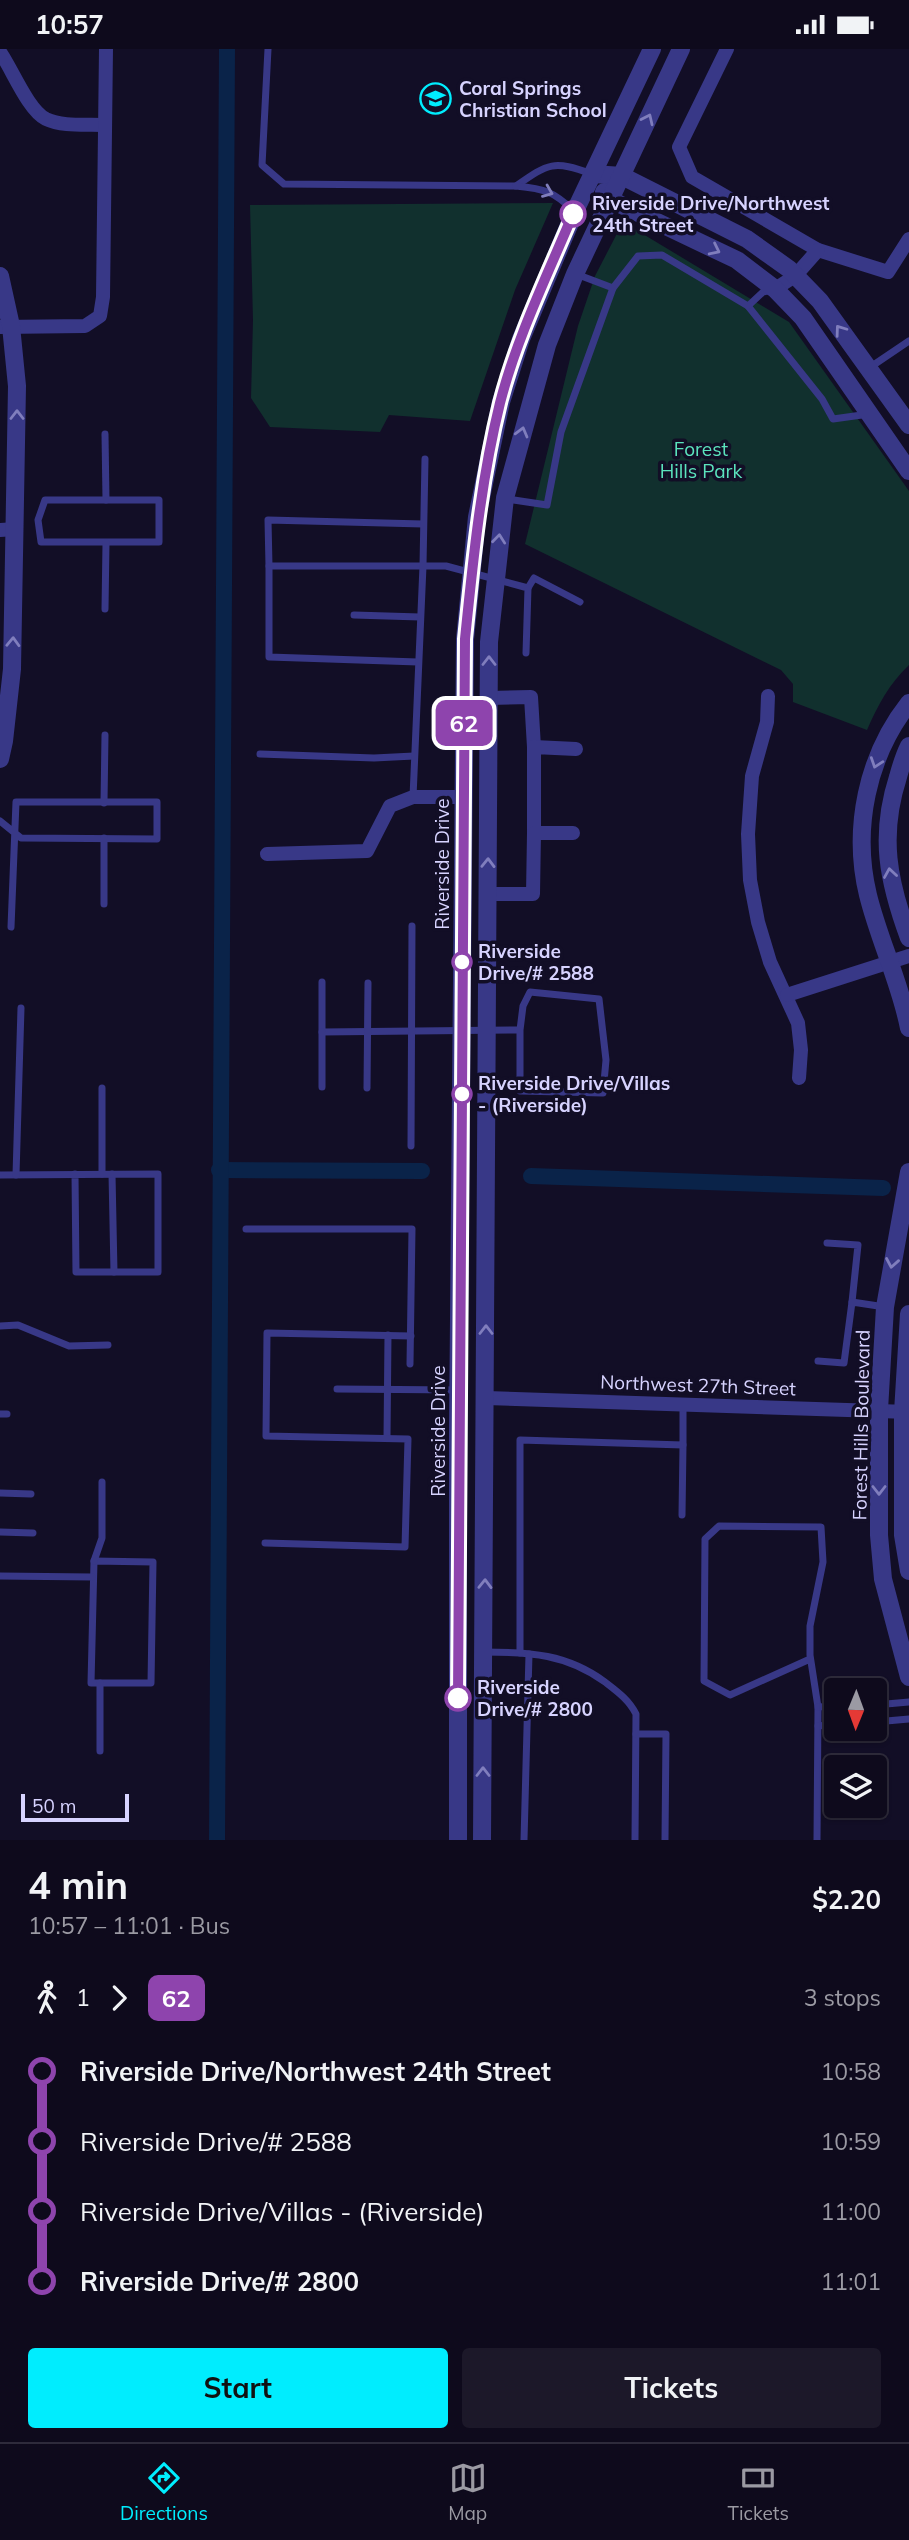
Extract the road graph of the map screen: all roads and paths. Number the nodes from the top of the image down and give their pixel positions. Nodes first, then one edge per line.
1 (106, 49) edge
2 (268, 49) edge
3 (652, 49) edge
4 (681, 49) edge
5 (727, 49) edge
6 (0, 52) edge
7 (105, 125) junction
8 (593, 174) junction
9 (622, 176) junction
10 (516, 186) junction
11 (609, 199) junction
12 (575, 211) junction
13 (909, 239) edge
14 (818, 250) junction
15 (575, 274) junction
16 (0, 276) edge
17 (795, 276) junction
18 (613, 288) junction
19 (775, 289) junction
20 (748, 306) junction
21 (6, 326) edge
22 (907, 345) edge
23 (868, 368) junction
24 (869, 414) junction
25 (909, 425) edge
26 (105, 434) dead end
27 (425, 459) dead end
28 (909, 471) edge
29 (505, 498) junction
30 (106, 500) junction
31 (38, 520) junction
32 (424, 524) junction
33 (11, 526) edge
34 (106, 543) junction
35 (269, 566) junction
36 (422, 566) junction
37 (472, 572) junction
38 (495, 580) junction
39 (528, 588) junction
40 (580, 603) dead end
41 (106, 609) dead end
42 (354, 615) dead end
43 (420, 617) junction
44 (526, 653) dead end
45 (418, 662) junction
46 (768, 696) dead end
47 (489, 698) junction
48 (909, 703) edge
49 (902, 723) edge
50 (105, 735) dead end
51 (909, 746) edge
52 (534, 747) junction
53 (576, 749) dead end
54 (260, 754) dead end
55 (414, 756) junction
56 (0, 759) edge
57 (413, 797) junction
58 (463, 797) junction
59 (104, 803) junction
60 (0, 821) edge
61 (14, 831) junction
62 (534, 833) junction
63 (573, 833) dead end
64 (104, 838) junction
65 (267, 854) dead end
66 (488, 894) junction
67 (104, 904) dead end
68 (412, 926) dead end
69 (11, 927) dead end
70 (909, 938) edge
71 (909, 956) edge
72 (891, 961) junction
73 (322, 982) dead end
74 (368, 983) dead end
75 (787, 995) junction
76 (21, 1007) dead end
77 (909, 1028) edge
78 (487, 1029) junction
79 (462, 1030) junction
80 (520, 1030) junction
81 (367, 1031) junction
82 (412, 1031) junction
83 (322, 1032) junction
84 (799, 1078) dead end
85 (322, 1087) dead end
86 (102, 1088) dead end
87 (367, 1088) dead end
88 (411, 1146) dead end
89 (75, 1174) junction
90 (102, 1174) junction
91 (112, 1174) junction
92 (0, 1175) edge
93 (16, 1175) junction
94 (908, 1180) edge
95 (246, 1229) dead end
96 (828, 1243) dead end
97 (114, 1272) junction
98 (852, 1302) junction
99 (885, 1307) junction
100 (909, 1314) edge
101 (0, 1326) edge
102 (388, 1335) junction
103 (411, 1336) junction
104 (108, 1345) dead end
105 (818, 1361) dead end
106 (410, 1364) dead end
107 (459, 1364) junction
108 (337, 1389) dead end
109 (388, 1389) junction
110 (459, 1390) junction
111 (486, 1398) junction
112 (683, 1404) junction
113 (879, 1410) junction
114 (906, 1412) edge
115 (458, 1431) junction
116 (387, 1438) junction
117 (683, 1444) junction
118 (102, 1482) dead end
119 (0, 1493) edge
120 (31, 1494) dead end
121 (682, 1515) dead end
122 (0, 1532) edge
123 (33, 1533) dead end
124 (265, 1543) dead end
125 (94, 1561) junction
126 (909, 1571) edge
127 (0, 1576) edge
128 (92, 1577) junction
129 (484, 1652) junction
130 (525, 1653) junction
131 (810, 1659) junction
132 (909, 1677) edge
133 (100, 1683) junction
134 (909, 1702) edge
135 (887, 1704) edge
136 (818, 1707) junction
137 (824, 1707) edge
138 (909, 1719) edge
139 (887, 1721) edge
140 (818, 1725) junction
141 (824, 1725) edge
142 (636, 1734) junction
143 (100, 1751) dead end
144 (458, 1840) edge
145 (482, 1840) edge
146 (524, 1840) edge
147 (635, 1840) edge
148 (665, 1840) edge
149 (817, 1840) edge

1 - 7 street
2 - 10 lane
3 - 8 street, Riverside Drive
9 -> 4 street
5 - 14 street
6 - 7 street
7 - 21 street
8 - 9 street
8 - 10 lane
8 - 11 street
8 - 12 street, Riverside Drive
9 - 11 street
9 - 17 street
10 -> 12 lane
11 - 15 street
11 -> 19 street
12 - 37 street, Riverside Drive
13 - 14 street
14 - 17 street
15 - 18 lane
29 -> 15 street
16 - 21 street
17 - 19 street
23 -> 17 street
18 - 20 lane
18 - 29 lane
19 - 20 lane
19 - 24 street
20 - 24 lane
33 -> 21 street
22 - 23 lane
23 - 25 street
24 - 28 street
26 - 30 lane
27 - 32 lane
38 -> 29 street
30 - 31 lane
30 - 34 lane
31 - 33 lane
31 - 34 lane
32 - 35 lane
32 - 36 lane
56 -> 33 street
34 - 41 lane
35 - 36 lane
35 - 45 lane
36 - 37 lane
36 - 43 lane
37 - 38 lane
37 - 58 street, Riverside Drive
38 - 39 lane
47 -> 38 street
39 - 40 lane
39 - 44 lane
42 - 43 lane
43 - 45 lane
45 - 55 lane
46 - 75 street
47 - 52 street
66 -> 47 street
48 - 49 street
49 -> 72 street
50 - 59 lane
70 -> 51 street
52 - 53 street
52 - 62 street
54 - 55 lane
55 - 57 lane
57 - 58 street
57 - 65 street
58 - 79 street, Riverside Drive
59 - 61 lane
59 - 64 lane
60 - 61 lane
61 - 64 lane
61 - 69 lane
62 - 63 street
62 - 66 street
64 - 67 lane
66 - 78 street
68 - 82 lane
71 - 72 street
72 - 75 street
72 - 77 street
73 - 83 lane
74 - 81 lane
75 - 84 street
76 - 93 lane
78 - 79 lane
78 - 80 lane
111 -> 78 street
79 - 82 lane
79 - 107 street, Riverside Drive
80 - 80 lane
81 - 82 lane
81 - 83 lane
81 - 87 lane
82 - 88 lane
83 - 85 lane
86 - 90 lane
89 - 90 lane
89 - 93 lane
89 - 97 lane
90 - 91 lane
91 - 97 lane
91 - 97 lane
92 - 93 lane
94 -> 99 street, Forest Hills Boulevard
95 - 103 lane
96 - 98 lane
98 - 99 lane
98 - 105 lane
99 - 113 street, Forest Hills Boulevard
100 - 114 street
101 - 104 lane
102 - 103 lane
102 - 109 lane
102 - 116 lane
103 - 106 lane
107 - 110 street, Riverside Drive
107 - 111 street
108 - 109 lane
109 - 110 lane
109 - 116 lane
110 - 115 street, Riverside Drive
111 - 112 street, Northwest 27th Street
111 - 115 street
129 -> 111 street
112 - 113 street, Northwest 27th Street
112 - 117 lane
113 - 114 street, Northwest 27th Street
113 -> 132 street, Forest Hills Boulevard
114 - 126 street
115 - 144 street, Riverside Drive
116 - 124 lane
117 - 121 lane
117 - 130 lane
118 - 125 lane
119 - 120 lane
122 - 123 lane
125 - 128 lane
125 - 133 lane
127 - 128 lane
128 - 133 lane
129 - 130 lane
145 -> 129 street
130 - 142 lane
130 - 146 lane
131 - 131 lane
131 - 136 lane
133 - 143 lane
134 - 135 lane
136 - 137 lane
136 - 140 lane
138 - 139 lane
140 - 141 lane
140 - 149 lane
142 - 147 lane
142 - 148 lane

